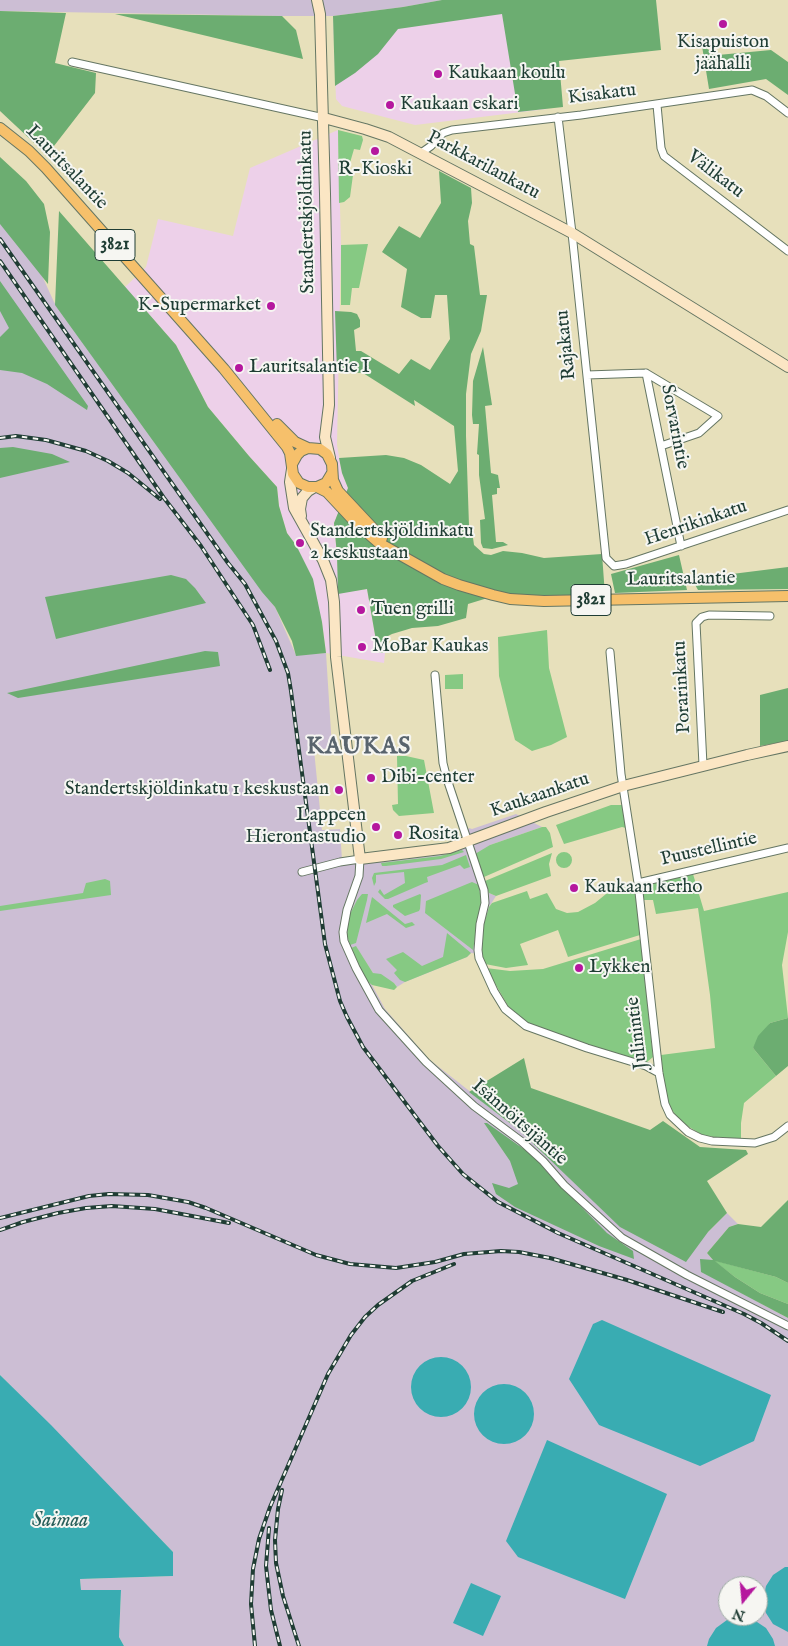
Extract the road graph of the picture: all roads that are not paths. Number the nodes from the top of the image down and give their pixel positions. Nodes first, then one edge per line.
1 (318, 0) edge
2 (72, 62) dead end
3 (657, 105) junction
4 (788, 113) edge
5 (558, 117) junction
6 (324, 118) junction
7 (0, 128) edge
8 (421, 153) junction
9 (572, 233) junction
10 (788, 251) edge
11 (788, 367) edge
12 (224, 369) junction
13 (646, 373) junction
14 (586, 376) junction
15 (326, 424) junction
16 (661, 446) junction
17 (309, 448) junction
18 (330, 458) junction
19 (292, 467) junction
20 (332, 472) junction
21 (315, 488) junction
22 (788, 510) edge
23 (302, 522) junction
24 (680, 546) junction
25 (403, 556) junction
26 (614, 566) joint
27 (788, 596) edge
28 (770, 616) dead end
29 (610, 652) dead end
30 (435, 675) dead end
31 (788, 746) edge
32 (704, 765) junction
33 (623, 786) junction
34 (467, 841) junction
35 (788, 848) edge
36 (360, 860) junction
37 (302, 872) dead end
38 (638, 882) junction
39 (657, 1057) junction
40 (646, 1066) junction
41 (659, 1073) junction
42 (788, 1126) edge
43 (788, 1326) edge

1 - 6 street, Standertskjöldinkatu
2 - 6 street, Parkkarilankatu
3 - 4 street, Kisakatu
3 - 5 street, Kisakatu
3 - 10 street, Välikatu
5 - 8 street, Kisakatu
5 - 9 street, Rajakatu
6 - 8 street, Parkkarilankatu
6 - 15 street, Standertskjöldinkatu
7 - 12 main road, Lauritsalantie / 3821
8 - 9 street, Parkkarilankatu
9 - 11 street, Parkkarilankatu
9 - 14 street, Rajakatu
12 - 17 main road, Lauritsalantie / 3821
12 - 19 main road, Lauritsalantie / 3821
13 - 14 street, Sorvarintie
13 - 16 street, Sorvarintie
13 - 16 street
14 - 26 street, Rajakatu
15 - 17 street, Standertskjöldinkatu
15 - 18 street, Standertskjöldinkatu
16 - 24 street, Sorvarintie
17 - 18 main road
17 - 19 main road
18 - 20 main road
19 - 21 main road
19 - 23 street
20 - 21 main road
20 - 25 main road, Lauritsalantie / 3821
21 - 23 street
21 - 25 main road, Lauritsalantie / 3821
22 - 24 street, Henrikinkatu
23 - 36 street
24 - 26 street, Henrikinkatu
25 - 27 main road, Lauritsalantie / 3821
28 - 32 street, Porarinkatu
29 - 33 street, Julinintie
30 - 34 street
31 - 32 street, Kaukaankatu
32 - 33 street, Kaukaankatu
33 - 34 street, Kaukaankatu
33 - 38 street, Julinintie
34 - 36 street, Kaukaankatu
34 - 40 street
35 - 38 street, Puustellintie
36 - 37 street, Kaukaankatu
36 - 43 street, Isännöitsijäntie
38 - 39 street, Julinintie
39 - 40 street
39 - 41 street, Julinintie
40 - 41 street
41 - 42 street, Julinintie

